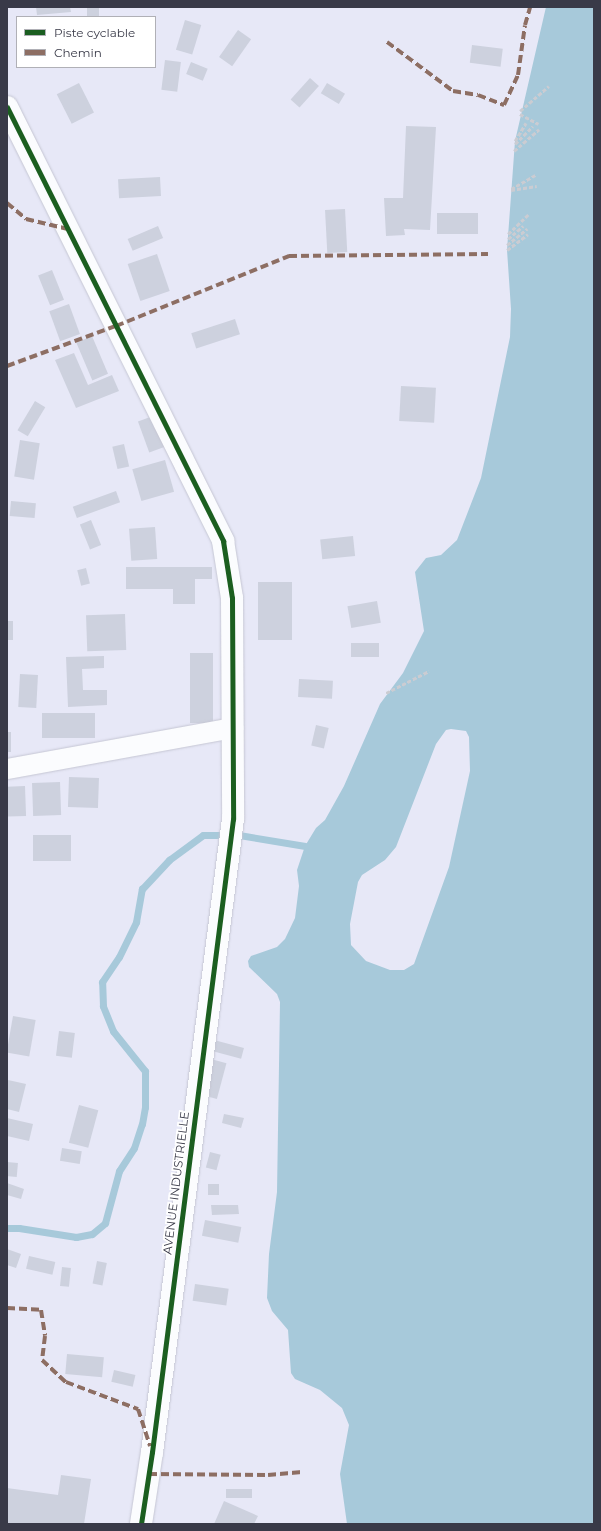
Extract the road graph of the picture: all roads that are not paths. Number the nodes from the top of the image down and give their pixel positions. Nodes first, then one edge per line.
1 (7, 107) edge
2 (233, 728) junction
3 (7, 769) edge
4 (141, 1524) edge

1 - 2 street, AVENUE INDUSTRIELLE
2 - 3 street
2 - 4 street, AVENUE INDUSTRIELLE

